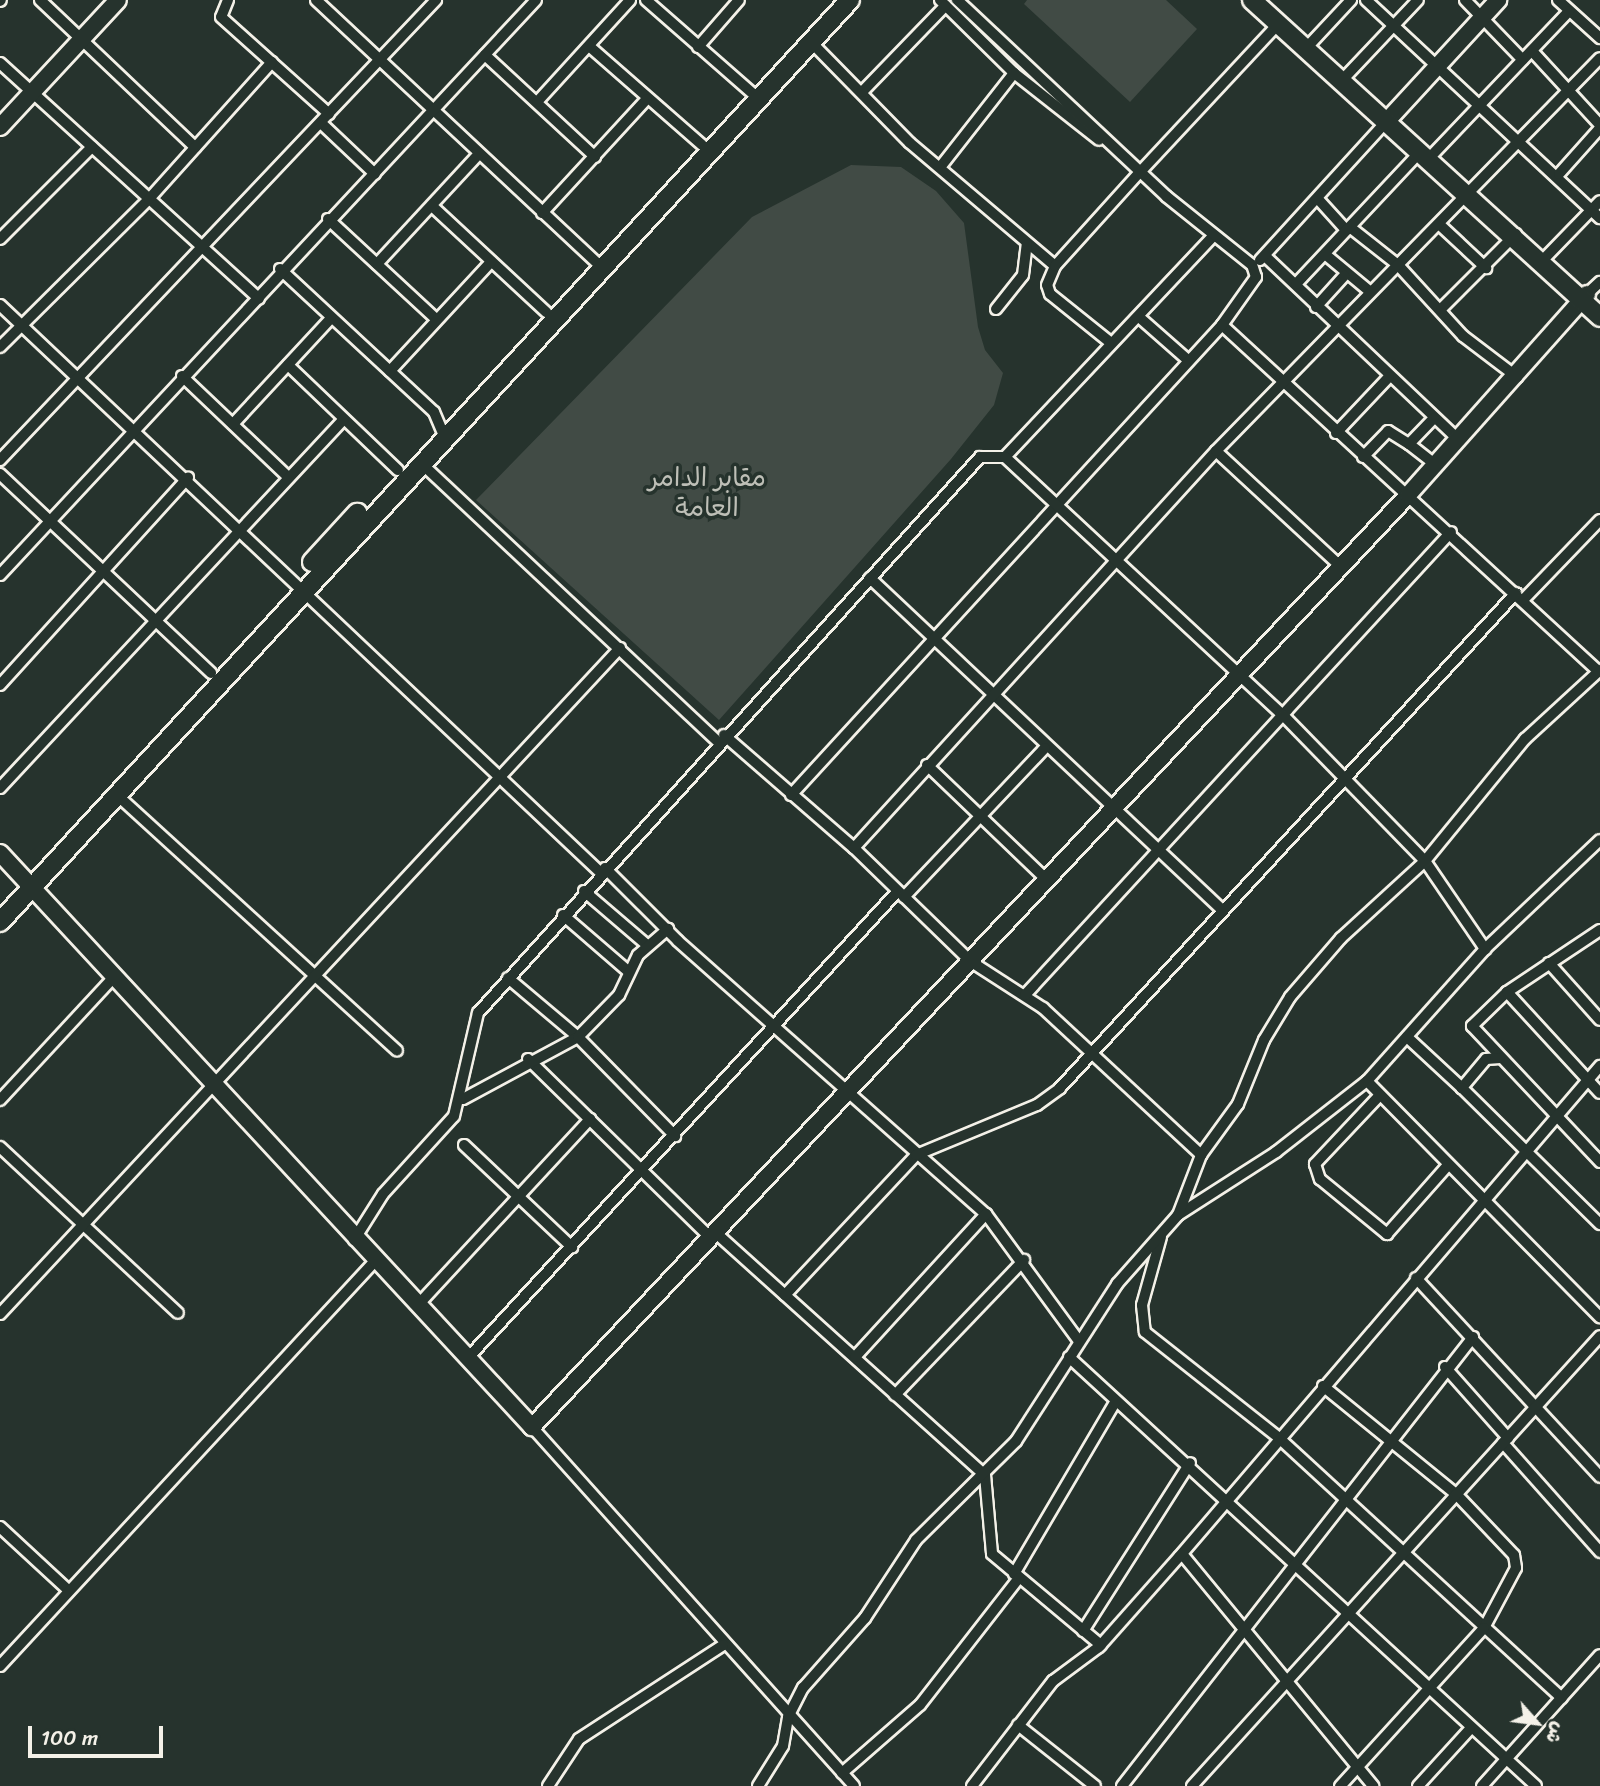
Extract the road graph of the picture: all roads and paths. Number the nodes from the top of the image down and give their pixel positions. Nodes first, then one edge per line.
1 (40, 0) edge
2 (118, 0) edge
3 (228, 0) edge
4 (436, 0) edge
5 (536, 0) edge
6 (630, 0) edge
7 (646, 0) edge
8 (739, 0) edge
9 (838, 0) edge
10 (850, 0) edge
11 (957, 0) edge
12 (1263, 0) edge
13 (1351, 0) edge
14 (1366, 0) edge
15 (1418, 0) edge
16 (1465, 0) edge
17 (1498, 0) edge
18 (1558, 0) edge
19 (322, 2) edge
20 (942, 3) edge
21 (1569, 11) junction
22 (1482, 16) junction
23 (1278, 24) junction
24 (1394, 26) junction
25 (1600, 38) edge
26 (82, 39) junction
27 (811, 42) junction
28 (1311, 43) junction
29 (589, 46) junction
30 (698, 47) junction
31 (485, 55) junction
32 (1527, 55) junction
33 (1600, 58) edge
34 (380, 60) junction
35 (272, 62) junction
36 (0, 63) edge
37 (1437, 63) junction
38 (1014, 73) junction
39 (1347, 75) junction
40 (1573, 89) junction
41 (32, 92) junction
42 (862, 92) junction
43 (755, 95) junction
44 (647, 99) junction
45 (537, 103) junction
46 (1479, 104) junction
47 (433, 111) junction
48 (330, 114) junction
49 (1389, 119) junction
50 (321, 123) junction
51 (1600, 126) edge
52 (0, 127) edge
53 (1520, 140) junction
54 (702, 145) junction
55 (92, 146) junction
56 (195, 147) junction
57 (1114, 148) junction
58 (1427, 152) junction
59 (479, 154) junction
60 (594, 157) junction
61 (941, 166) junction
62 (1141, 171) junction
63 (375, 174) junction
64 (1559, 174) junction
65 (1467, 190) junction
66 (149, 199) junction
67 (1318, 199) junction
68 (1600, 201) edge
69 (432, 206) junction
70 (542, 213) junction
71 (1596, 214) edge
72 (328, 219) junction
73 (1441, 226) junction
74 (1351, 228) junction
75 (1515, 235) junction
76 (1212, 237) junction
77 (0, 239) edge
78 (1027, 244) junction
79 (204, 249) junction
80 (1326, 255) junction
81 (1266, 257) junction
82 (1543, 260) junction
83 (491, 262) junction
84 (377, 264) junction
85 (597, 264) junction
86 (1252, 265) junction
87 (1398, 265) junction
88 (1055, 266) junction
89 (1486, 268) junction
90 (281, 269) junction
91 (1344, 276) junction
92 (1296, 284) junction
93 (1368, 290) junction
94 (1590, 292) edge
95 (259, 299) junction
96 (0, 305) edge
97 (1315, 307) junction
98 (1600, 307) edge
99 (996, 309) dead end
100 (1441, 309) junction
101 (545, 312) junction
102 (1139, 317) junction
103 (1600, 317) edge
104 (331, 318) junction
105 (436, 319) junction
106 (1339, 321) junction
107 (21, 324) junction
108 (1222, 325) junction
109 (1111, 343) junction
110 (0, 347) edge
111 (1188, 360) junction
112 (288, 365) junction
113 (390, 372) junction
114 (77, 376) junction
115 (182, 376) junction
116 (1389, 377) junction
117 (1517, 377) junction
118 (1285, 379) junction
119 (344, 419) junction
120 (1433, 419) junction
121 (233, 424) junction
122 (133, 427) junction
123 (442, 432) junction
124 (1336, 433) junction
125 (1459, 440) junction
126 (1409, 444) junction
127 (1216, 451) junction
128 (1005, 457) junction
129 (1363, 457) junction
130 (0, 460) edge
131 (420, 462) junction
132 (1436, 465) junction
133 (398, 470) junction
134 (0, 474) edge
135 (288, 477) junction
136 (188, 478) junction
137 (1408, 495) junction
138 (1054, 504) junction
139 (46, 519) junction
140 (1600, 520) edge
141 (241, 528) junction
142 (1451, 533) junction
143 (1117, 557) junction
144 (1340, 566) junction
145 (102, 570) junction
146 (0, 575) edge
147 (870, 578) junction
148 (300, 584) junction
149 (1519, 597) junction
150 (157, 622) junction
151 (930, 638) junction
152 (620, 648) junction
153 (1599, 670) edge
154 (211, 673) junction
155 (1238, 675) junction
156 (0, 685) edge
157 (992, 692) junction
158 (1283, 715) junction
159 (721, 739) junction
160 (1045, 748) junction
161 (927, 765) junction
162 (499, 776) junction
163 (1346, 778) junction
164 (0, 788) edge
165 (117, 795) junction
166 (791, 795) junction
167 (1112, 810) junction
168 (979, 817) junction
169 (1600, 840) edge
170 (854, 848) junction
171 (1156, 849) junction
172 (0, 853) edge
173 (1425, 861) junction
174 (603, 870) junction
175 (1047, 880) junction
176 (28, 884) junction
177 (584, 891) junction
178 (901, 894) junction
179 (0, 905) edge
180 (1221, 909) junction
181 (563, 915) junction
182 (0, 922) edge
183 (668, 929) junction
184 (1600, 930) edge
185 (647, 945) junction
186 (1486, 949) junction
187 (970, 961) junction
188 (1549, 962) junction
189 (629, 972) junction
190 (114, 977) junction
191 (317, 977) junction
192 (508, 978) junction
193 (1507, 992) junction
194 (1025, 995) junction
195 (1600, 1020) edge
196 (774, 1027) junction
197 (578, 1037) junction
198 (1407, 1037) junction
199 (397, 1051) dead end
200 (1091, 1052) junction
201 (1500, 1058) junction
202 (528, 1059) junction
203 (1600, 1066) edge
204 (1588, 1080) junction
205 (1367, 1081) junction
206 (213, 1088) junction
207 (1462, 1088) junction
208 (848, 1093) junction
209 (1600, 1093) edge
210 (1380, 1096) junction
211 (463, 1099) junction
212 (0, 1100) edge
213 (1556, 1118) junction
214 (590, 1119) junction
215 (675, 1136) junction
216 (464, 1145) dead end
217 (0, 1147) edge
218 (1528, 1151) junction
219 (916, 1155) junction
220 (1201, 1155) junction
221 (1600, 1162) edge
222 (1448, 1165) junction
223 (644, 1171) junction
224 (518, 1196) junction
225 (1485, 1201) junction
226 (986, 1214) junction
227 (1178, 1215) junction
228 (81, 1224) junction
229 (1600, 1224) edge
230 (714, 1235) junction
231 (1161, 1237) junction
232 (354, 1240) junction
233 (572, 1247) junction
234 (1024, 1260) junction
235 (374, 1261) junction
236 (1416, 1278) junction
237 (785, 1295) junction
238 (417, 1306) junction
239 (178, 1312) dead end
240 (0, 1314) edge
241 (1600, 1317) edge
242 (1600, 1336) edge
243 (1473, 1337) junction
244 (1079, 1341) junction
245 (855, 1357) junction
246 (1069, 1357) junction
247 (467, 1359) junction
248 (1446, 1367) junction
249 (1323, 1386) junction
250 (895, 1395) junction
251 (1116, 1401) junction
252 (1538, 1405) junction
253 (532, 1427) junction
254 (1279, 1438) junction
255 (1394, 1441) junction
256 (1506, 1441) junction
257 (1190, 1463) junction
258 (985, 1475) junction
259 (1600, 1477) edge
260 (1457, 1495) junction
261 (1226, 1499) junction
262 (1347, 1505) junction
263 (0, 1527) edge
264 (1600, 1552) edge
265 (1182, 1554) junction
266 (1402, 1554) junction
267 (1296, 1569) junction
268 (1016, 1576) junction
269 (68, 1591) junction
270 (1345, 1617) junction
271 (1484, 1628) junction
272 (1083, 1631) junction
273 (1248, 1632) junction
274 (723, 1645) junction
275 (1101, 1645) junction
276 (1600, 1655) edge
277 (0, 1666) edge
278 (1287, 1680) junction
279 (1427, 1691) junction
280 (1562, 1698) junction
281 (788, 1717) junction
282 (1018, 1725) junction
283 (1469, 1729) junction
284 (1505, 1761) junction
285 (1358, 1767) junction
286 (770, 1768) junction
287 (842, 1773) junction
288 (548, 1786) edge
289 (749, 1786) edge
290 (758, 1786) edge
291 (854, 1786) edge
292 (972, 1786) edge
293 (1094, 1786) edge
294 (1122, 1786) edge
295 (1192, 1786) edge
296 (1340, 1786) edge
297 (1373, 1786) edge
298 (1418, 1786) edge
299 (1482, 1786) edge
300 (1535, 1786) edge

1 - 26 street
2 - 26 street
3 - 35 street
4 - 34 street
5 - 31 street
6 - 29 street
7 - 30 street
8 - 30 street
9 - 43 main road
10 - 27 main road
11 - 57 street
12 - 23 main road
12 - 28 main road
13 - 28 street
14 - 24 street
15 - 24 street
16 - 22 street
17 - 22 street
18 - 21 street
19 - 34 street
20 - 38 street
20 - 42 street
21 - 25 street
21 - 32 street
22 - 32 street
22 - 37 street
23 - 49 main road
23 - 62 street
24 - 37 street
24 - 39 street
26 - 41 street
26 - 56 street
27 - 42 street
27 - 43 main road
28 - 39 main road
29 - 44 street
29 - 45 street
30 - 43 street
31 - 45 street
31 - 47 street
32 - 40 street
32 - 46 street
33 - 40 street
34 - 47 street
34 - 48 street
35 - 48 street
35 - 56 street
36 - 41 street
37 - 46 street
37 - 49 street
38 - 57 street
38 - 61 street
39 - 49 main road
40 - 51 street
40 - 53 street
41 - 52 street
41 - 55 street
42 - 61 street
43 - 54 main road
43 - 85 main road
44 - 54 street
44 - 60 street
45 - 60 street
46 - 53 street
46 - 58 street
47 - 59 street
47 - 63 street
48 - 50 street
49 - 58 main road
49 - 67 street
50 - 63 street
50 - 79 street
51 - 64 street
53 - 64 street
53 - 65 street
54 - 85 main road
55 - 66 street
55 - 77 street
56 - 66 street
57 - 62 street
58 - 65 main road
58 - 74 street
59 - 69 street
59 - 70 street
60 - 70 street
61 - 78 street
62 - 76 street
62 - 88 street
63 - 72 street
64 - 71 street
65 - 73 street
65 - 75 main road
66 - 79 street
66 - 107 street
67 - 74 street
67 - 81 street
68 - 71 street
69 - 83 street
69 - 84 street
70 - 85 street
71 - 82 street
72 - 84 street
72 - 90 street
73 - 87 street
73 - 89 street
74 - 80 street
74 - 87 street
75 - 82 main road
75 - 89 street
76 - 86 street
76 - 102 street
78 - 88 street
78 - 99 street
79 - 95 street
79 - 114 street
80 - 91 street
80 - 92 street
81 - 86 street
81 - 92 street
82 - 94 main road
83 - 101 street
83 - 105 street
84 - 105 street
85 - 101 main road
85 - 123 main road
86 - 108 street
87 - 93 street
87 - 100 street
88 - 109 street
89 - 100 street
90 - 95 street
90 - 104 street
91 - 93 street
91 - 97 street
92 - 97 street
93 - 106 street
94 - 98 main road
94 - 103 main road
94 - 117 street
95 - 115 street
96 - 107 street
97 - 106 street
100 - 117 street
101 - 123 main road
102 - 109 street
102 - 111 street
104 - 112 street
104 - 113 street
105 - 113 street
106 - 116 street
106 - 118 street
107 - 110 street
107 - 114 street
108 - 111 street
108 - 118 street
109 - 128 street
111 - 138 street
112 - 119 street
112 - 121 street
113 - 123 street
114 - 122 street
114 - 130 street
115 - 121 street
115 - 122 street
116 - 120 street
116 - 124 street
117 - 125 street
118 - 124 street
118 - 127 street
119 - 133 street
119 - 135 street
120 - 125 street
120 - 126 street
121 - 135 street
122 - 136 street
122 - 139 street
123 - 131 main road
123 - 133 main road
124 - 129 street
125 - 132 street
126 - 129 street
126 - 132 street
127 - 143 street
127 - 144 street
128 - 138 street
128 - 147 street
129 - 137 street
131 - 148 main road
131 - 152 street
132 - 137 street
133 - 148 main road
134 - 139 street
135 - 141 street
136 - 141 street
136 - 145 street
137 - 142 street
137 - 144 street
138 - 143 street
138 - 151 street
139 - 145 street
139 - 146 street
140 - 149 street
141 - 148 street
141 - 150 street
142 - 149 street
142 - 158 street
143 - 155 street
143 - 157 street
144 - 155 street
145 - 150 street
145 - 156 street
147 - 151 street
147 - 159 street
148 - 154 main road
148 - 162 street
148 - 165 main road
149 - 153 street
149 - 163 street
150 - 154 street
150 - 164 street
151 - 157 street
151 - 166 street
152 - 159 street
152 - 162 street
153 - 173 street
154 - 176 main road
155 - 158 street
155 - 167 street
157 - 160 street
157 - 161 street
158 - 163 street
158 - 171 street
159 - 166 street
159 - 174 street
160 - 167 street
160 - 168 street
161 - 168 street
161 - 170 street
162 - 174 street
162 - 191 street
163 - 173 street
163 - 180 street
165 - 176 main road
165 - 191 street
166 - 170 street
167 - 171 street
167 - 175 street
168 - 175 street
168 - 178 street
169 - 186 street
170 - 178 street
171 - 180 street
171 - 194 street
172 - 176 street
173 - 186 street
173 - 220 street
174 - 177 street
174 - 183 street
175 - 187 street
176 - 179 main road
176 - 182 main road
176 - 190 street
177 - 181 street
177 - 185 street
178 - 187 street
178 - 196 street
180 - 200 street
181 - 189 street
181 - 192 street
183 - 185 street
183 - 196 street
184 - 188 street
185 - 189 street
186 - 198 street
187 - 194 street
187 - 208 street
188 - 193 street
188 - 195 street
189 - 197 street
190 - 206 street
190 - 212 street
191 - 199 street
191 - 206 street
192 - 197 street
192 - 211 street
193 - 201 street
193 - 204 street
194 - 200 street
196 - 208 street
196 - 215 street
197 - 202 street
197 - 215 street
198 - 205 street
198 - 207 street
200 - 219 street
200 - 220 street
201 - 207 street
201 - 213 street
202 - 211 street
202 - 214 street
203 - 204 street
204 - 209 street
204 - 213 street
205 - 210 street
205 - 227 street
206 - 228 street
206 - 232 street
207 - 218 street
208 - 219 street
208 - 230 street
210 - 222 street
210 - 222 street
211 - 232 street
213 - 218 street
213 - 221 street
214 - 223 street
214 - 224 street
215 - 223 street
216 - 224 street
217 - 228 street
218 - 225 street
218 - 229 street
219 - 226 street
219 - 237 street
220 - 227 street
222 - 225 street
223 - 230 street
223 - 233 street
224 - 233 street
224 - 238 street
225 - 236 street
225 - 241 street
226 - 234 street
226 - 245 street
227 - 231 street
228 - 239 street
228 - 240 street
230 - 237 street
230 - 253 street
231 - 244 street
231 - 254 street
232 - 235 street
233 - 247 street
234 - 244 street
234 - 250 street
235 - 238 street
235 - 269 street
236 - 243 street
236 - 249 street
237 - 245 street
238 - 247 street
242 - 252 street
243 - 248 street
243 - 252 street
244 - 246 street
245 - 250 street
246 - 251 street
246 - 258 street
247 - 253 street
248 - 255 street
248 - 256 street
249 - 254 street
249 - 255 street
250 - 258 street
251 - 257 street
251 - 268 street
252 - 256 street
252 - 259 street
253 - 274 street
254 - 261 street
254 - 262 street
255 - 260 street
255 - 262 street
256 - 260 street
256 - 264 street
257 - 261 street
257 - 272 street
258 - 268 street
258 - 281 street
260 - 266 street
260 - 271 street
261 - 265 street
261 - 267 street
262 - 266 street
262 - 267 street
263 - 269 street
265 - 273 street
265 - 275 street
266 - 270 street
266 - 271 street
267 - 270 street
267 - 273 street
268 - 272 street
268 - 287 street
269 - 277 street
270 - 278 street
270 - 279 street
271 - 279 street
271 - 280 street
272 - 275 street
273 - 278 street
273 - 294 street
274 - 281 street
274 - 288 street
275 - 282 street
276 - 280 street
278 - 285 street
278 - 295 street
279 - 283 street
279 - 285 street
280 - 284 street
281 - 286 street
281 - 287 street
282 - 292 street
282 - 293 street
283 - 284 street
283 - 298 street
284 - 299 street
284 - 300 street
285 - 296 street
285 - 297 street
286 - 289 street
286 - 290 street
287 - 291 street

